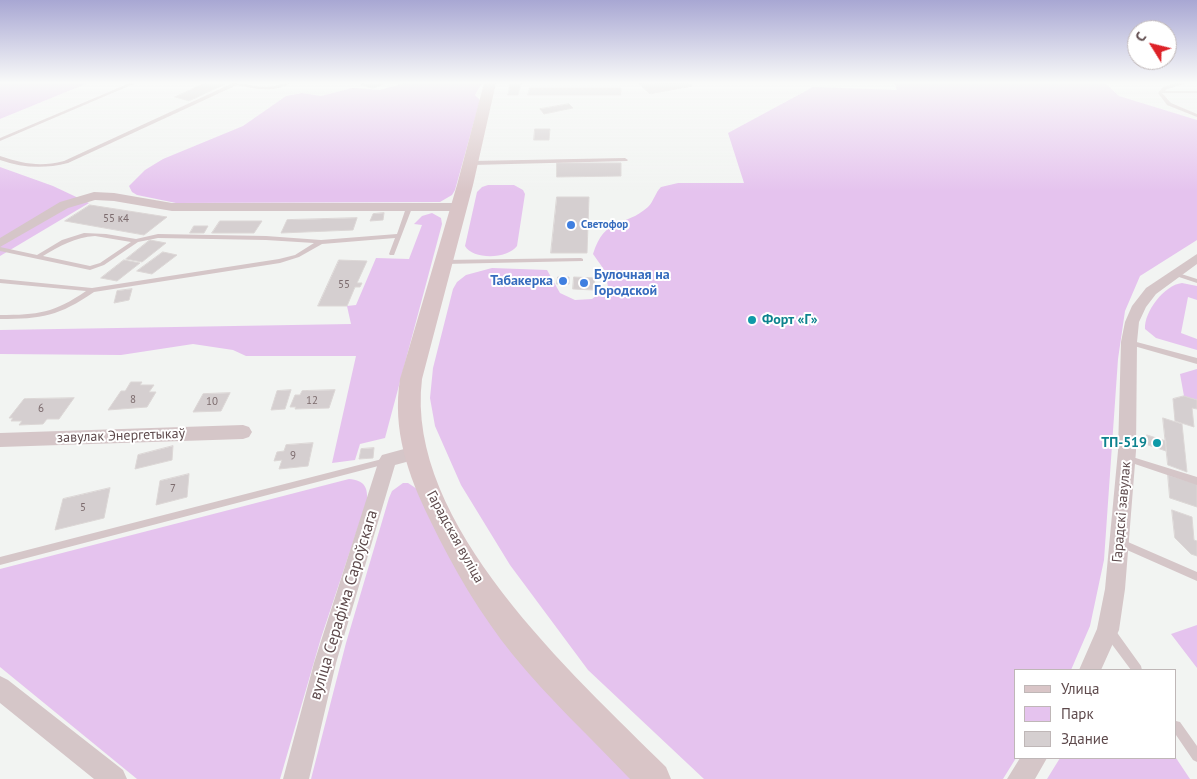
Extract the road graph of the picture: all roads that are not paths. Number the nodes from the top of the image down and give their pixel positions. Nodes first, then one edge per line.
1 (49, 119) edge
2 (158, 119) edge
3 (482, 119) edge
4 (0, 140) edge
5 (0, 158) edge
6 (624, 160) dead end
7 (472, 163) junction
8 (458, 207) junction
9 (409, 208) junction
10 (399, 236) junction
11 (136, 241) junction
12 (320, 242) junction
13 (0, 243) edge
14 (0, 249) edge
15 (392, 254) dead end
16 (38, 258) junction
17 (1197, 258) edge
18 (581, 260) dead end
19 (444, 262) junction
20 (1175, 274) junction
21 (0, 281) edge
22 (1197, 281) edge
23 (92, 290) junction
24 (0, 317) edge
25 (1129, 342) junction
26 (1197, 361) edge
27 (243, 432) dead end
28 (0, 440) edge
29 (415, 453) junction
30 (1126, 458) junction
31 (388, 460) junction
32 (1197, 481) edge
33 (1119, 542) junction
34 (0, 560) edge
35 (1197, 577) edge
36 (1108, 630) junction
37 (1090, 669) edge
38 (1136, 669) edge
39 (0, 688) edge
40 (1177, 727) edge
41 (1197, 756) edge
42 (1033, 759) edge
43 (114, 779) edge
44 (296, 779) edge
45 (654, 779) edge
46 (1020, 779) edge

1 - 4 lane
2 - 5 lane
3 - 7 main road, Гарадская вуліца
6 - 7 lane
7 - 8 main road, Гарадская вуліца
8 - 9 street
8 - 19 main road, Гарадская вуліца
9 - 10 lane
9 - 13 street
10 - 12 lane
10 - 15 lane
11 - 12 lane
11 - 16 lane
11 - 16 lane
12 - 23 lane
14 - 16 lane
17 - 20 street, Гарадскі завулак
18 - 19 lane
19 - 29 main road, Гарадская вуліца
20 - 22 lane
20 - 25 street, Гарадскі завулак
21 - 23 lane
23 - 24 lane
25 - 26 lane
25 - 30 street, Гарадскі завулак
27 - 28 street, завулак Энергетыкаў
29 - 31 street
29 - 45 main road, Гарадская вуліца
30 - 32 lane
30 - 33 street, Гарадскі завулак
31 - 34 lane
31 - 44 street, вуліца Серафіма Сароўскага
33 - 35 lane
33 - 36 street, Гарадскі завулак
36 - 37 street, Гарадскі завулак
36 - 38 lane
39 - 43 street
40 - 41 lane
42 - 46 street

